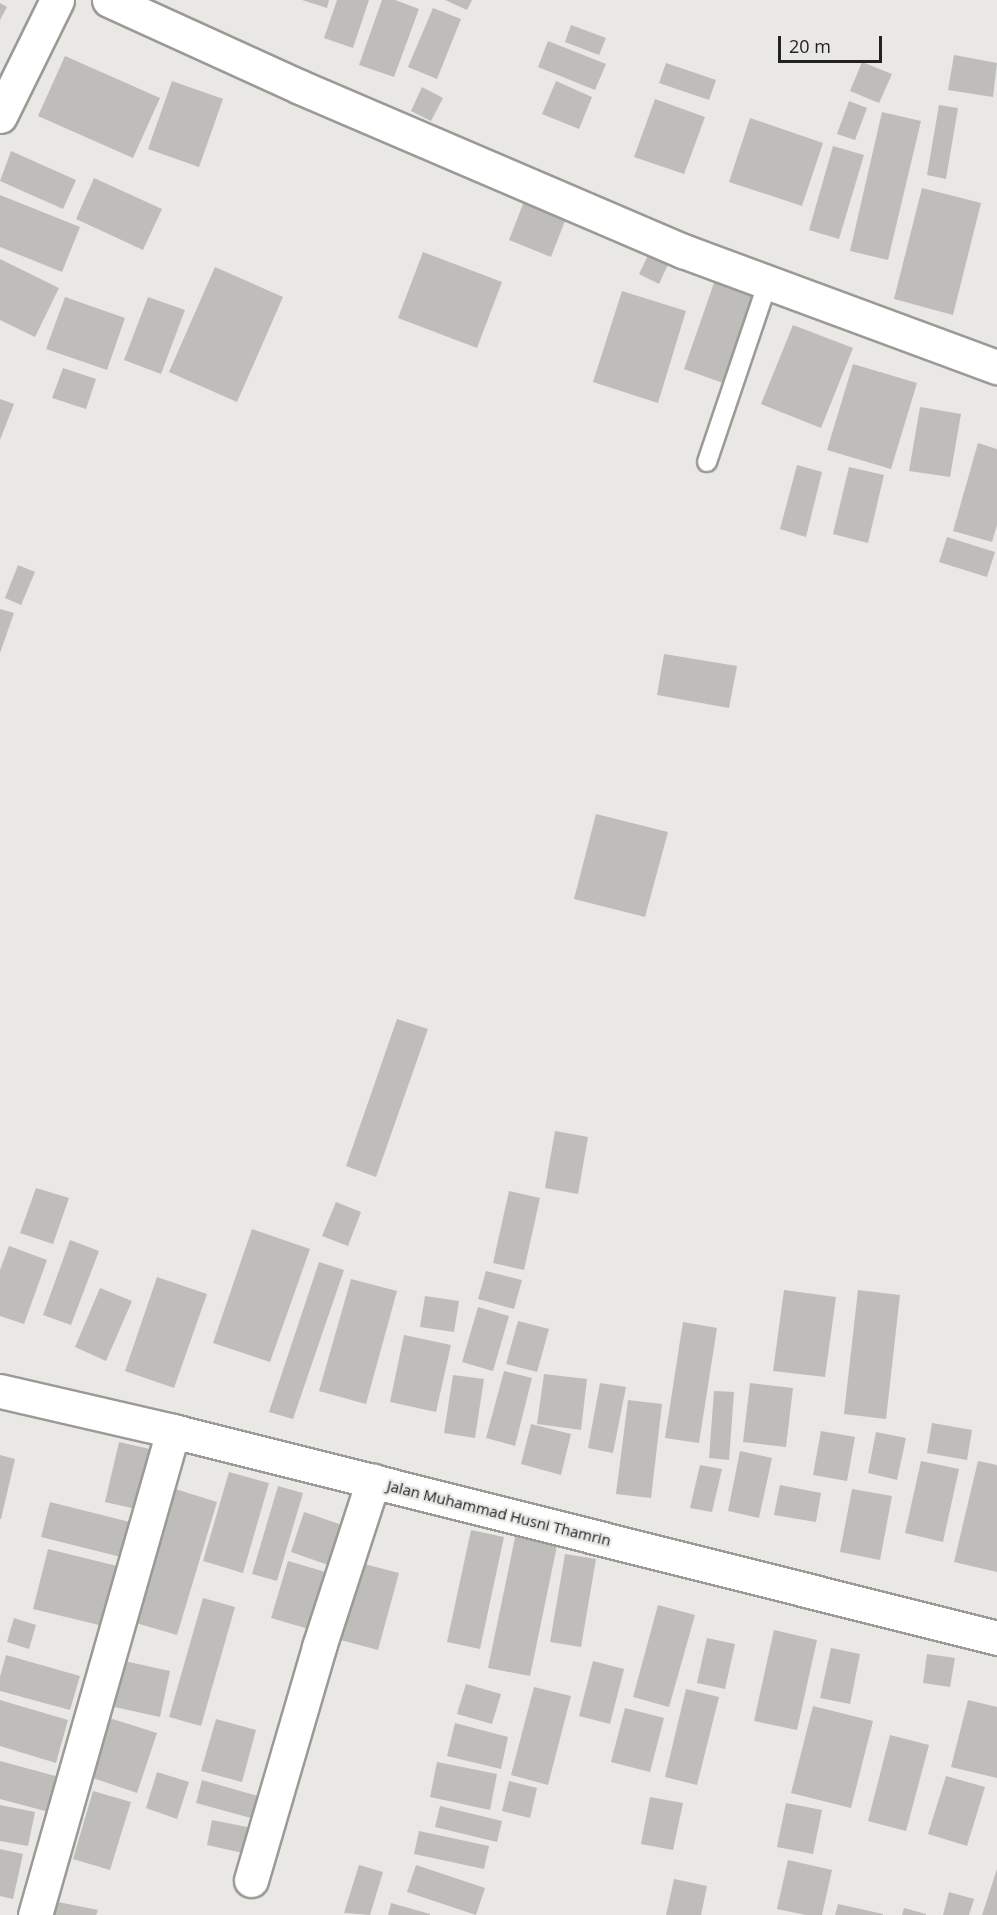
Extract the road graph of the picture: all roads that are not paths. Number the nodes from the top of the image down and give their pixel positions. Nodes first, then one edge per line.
1 (57, 0) edge
2 (109, 0) edge
3 (0, 117) edge
4 (768, 282) junction
5 (997, 367) edge
6 (706, 462) dead end
7 (0, 1391) edge
8 (173, 1431) junction
9 (372, 1481) junction
10 (997, 1638) edge
11 (251, 1880) dead end
12 (35, 1915) edge

1 - 3 street
2 - 4 street
4 - 5 street
4 - 6 lane
7 - 8 street, Jalan Muhammad Husni Thamrin
8 - 9 street, Jalan Muhammad Husni Thamrin
8 - 12 street
9 - 10 street, Jalan Muhammad Husni Thamrin
9 - 11 street

